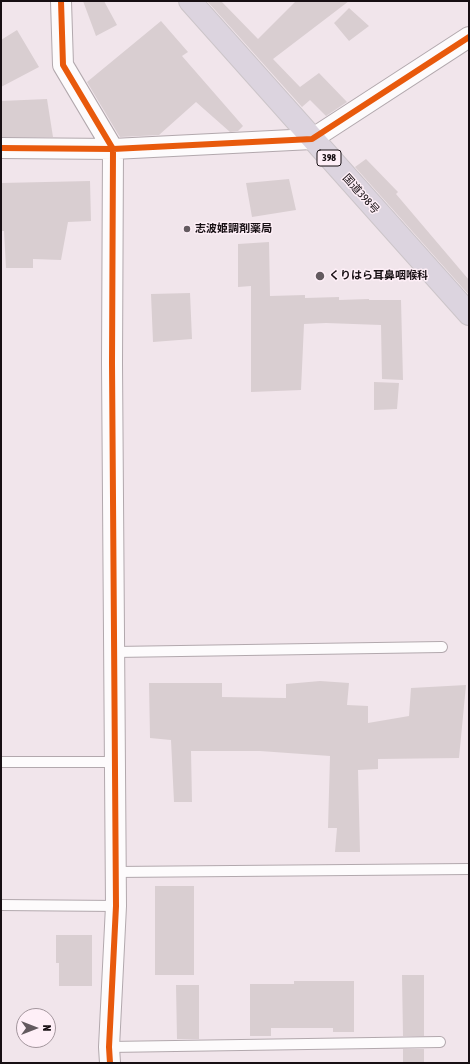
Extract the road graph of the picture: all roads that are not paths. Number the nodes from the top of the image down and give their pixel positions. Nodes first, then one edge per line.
1 (61, 1) edge
2 (190, 1) edge
3 (469, 37) edge
4 (312, 139) junction
5 (1, 148) edge
6 (113, 149) junction
7 (469, 314) edge
8 (442, 647) dead end
9 (115, 652) junction
10 (1, 762) edge
11 (115, 762) junction
12 (469, 869) edge
13 (115, 872) junction
14 (1, 905) edge
15 (116, 906) junction
16 (440, 1042) dead end
17 (109, 1055) edge

1 - 6 street
2 - 4 highway, 国道398号 / 398
3 - 4 street
4 - 6 street
4 - 7 highway, 国道398号 / 398
5 - 6 street
6 - 9 street
8 - 9 lane
9 - 11 street
10 - 11 lane
11 - 13 street
12 - 13 lane
13 - 15 street
14 - 15 lane
15 - 17 street
16 - 17 lane

